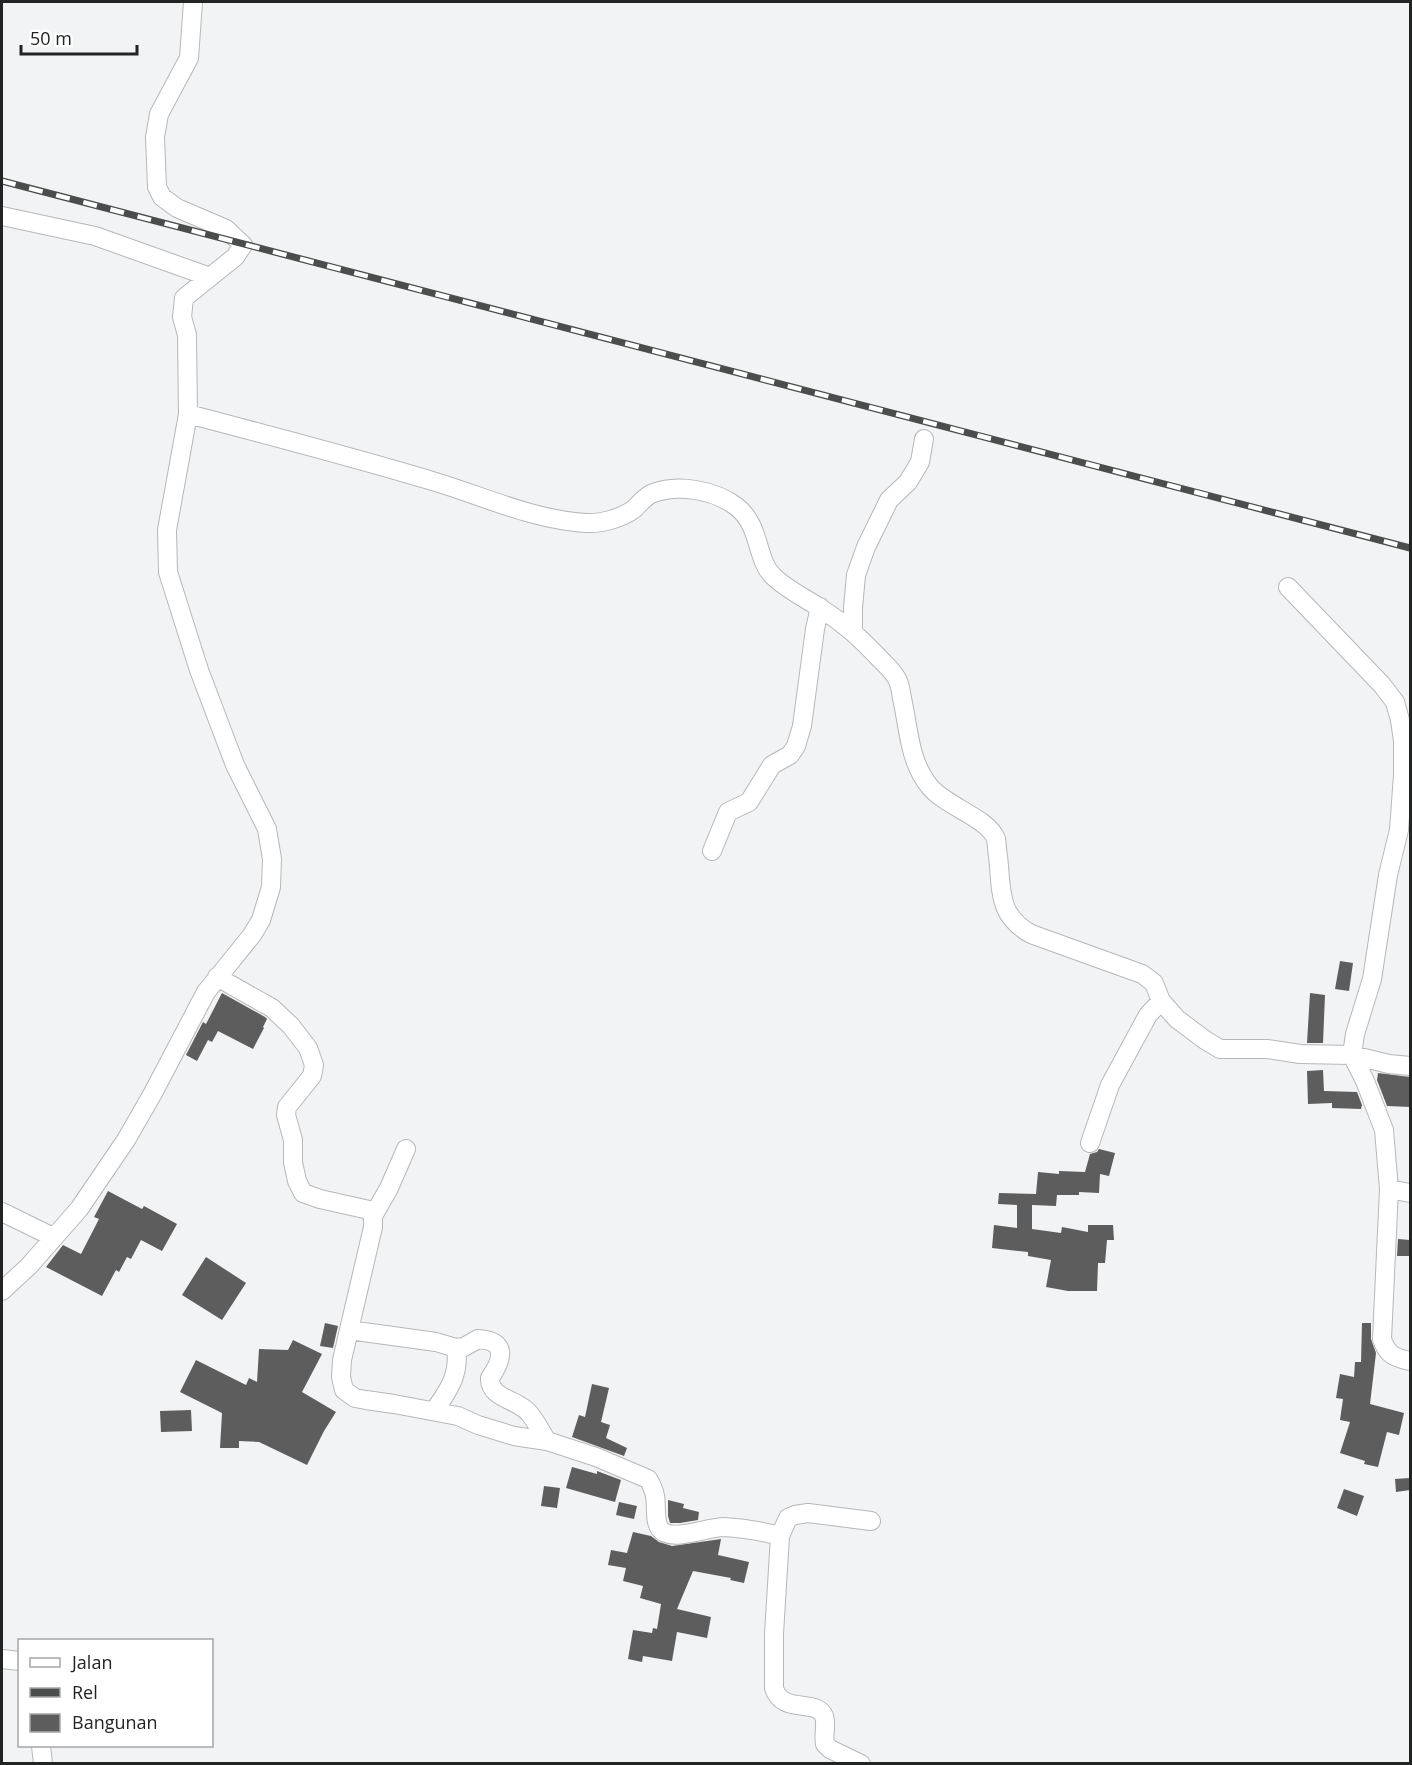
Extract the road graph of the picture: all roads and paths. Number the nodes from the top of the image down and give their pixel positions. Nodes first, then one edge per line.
1 (193, 2) edge
2 (2, 216) edge
3 (210, 277) junction
4 (188, 414) junction
5 (924, 439) dead end
6 (1288, 587) dead end
7 (820, 607) junction
8 (853, 631) junction
9 (712, 851) dead end
10 (217, 977) junction
11 (1161, 1001) junction
12 (1352, 1055) junction
13 (1410, 1066) edge
14 (1090, 1143) dead end
15 (405, 1149) dead end
16 (1389, 1189) junction
17 (1410, 1193) edge
18 (2, 1212) edge
19 (373, 1216) junction
20 (53, 1237) junction
21 (2, 1291) edge
22 (349, 1330) junction
23 (456, 1348) junction
24 (1410, 1361) edge
25 (434, 1411) junction
26 (547, 1441) junction
27 (871, 1521) dead end
28 (780, 1536) junction
29 (2, 1659) edge
30 (18, 1661) edge
31 (41, 1747) edge
32 (43, 1764) edge
33 (861, 1764) edge

1 - 3 street
2 - 3 street
3 - 4 street
4 - 7 street
4 - 10 street
5 - 8 street
6 - 12 street
7 - 8 street
7 - 9 street
8 - 11 street
10 - 19 street
10 - 20 street
11 - 12 street
11 - 14 street
12 - 13 street
12 - 16 street
15 - 19 street
16 - 17 street
16 - 24 street
18 - 20 street
19 - 22 street
20 - 21 street
22 - 23 street
22 - 25 street
23 - 25 street
23 - 26 street
25 - 26 street
26 - 28 street
27 - 28 street
28 - 33 street
29 - 30 street
31 - 32 street

